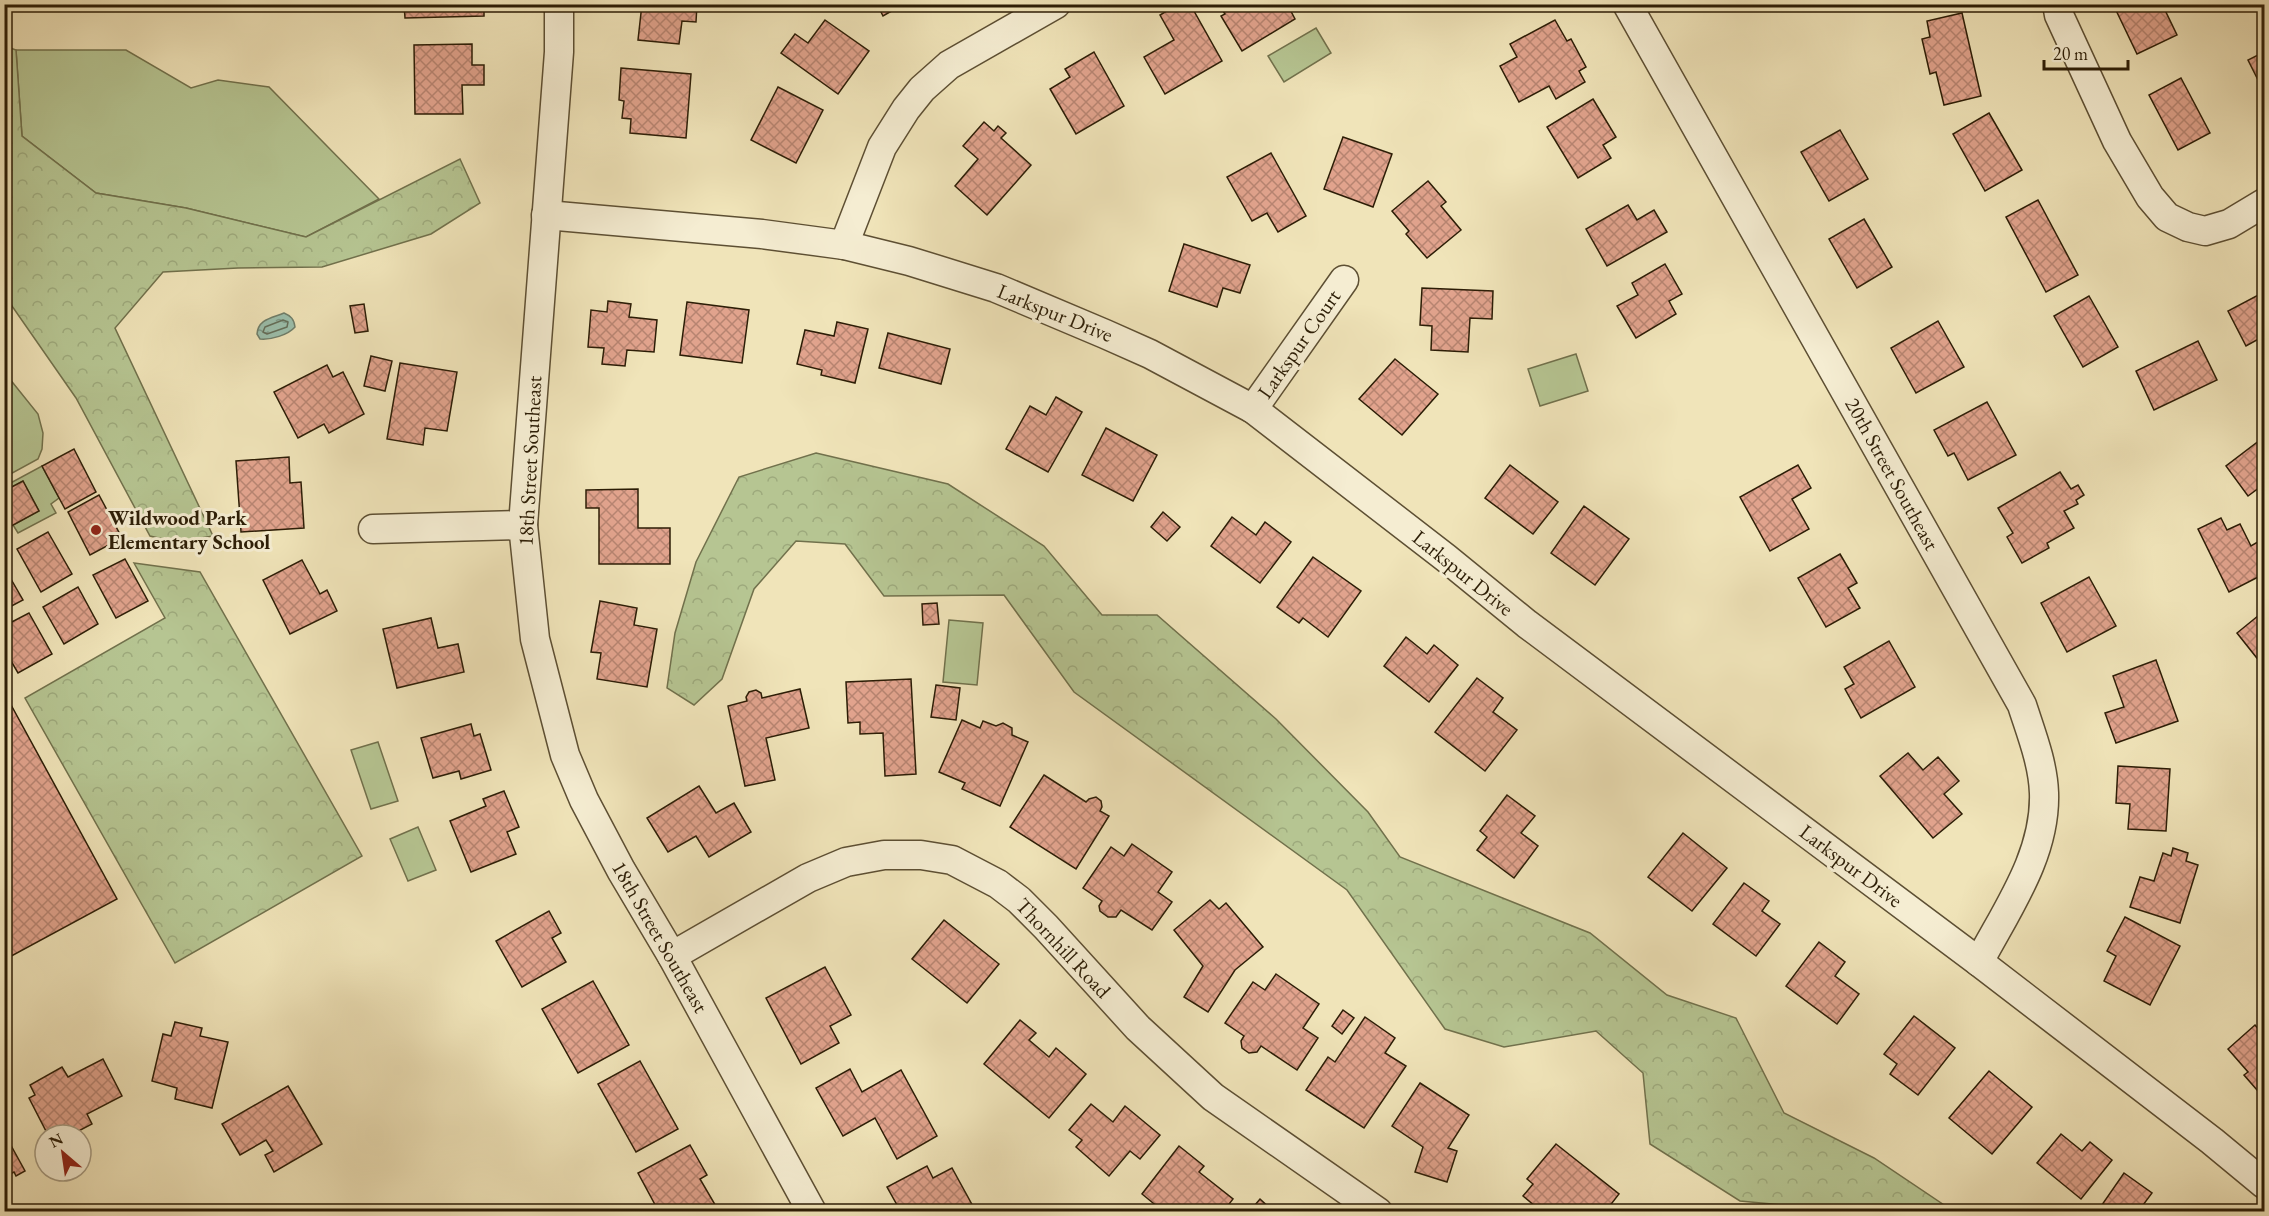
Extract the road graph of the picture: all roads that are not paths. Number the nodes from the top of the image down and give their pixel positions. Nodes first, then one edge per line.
1 (559, 4) edge
2 (1056, 4) edge
3 (1627, 4) edge
4 (2057, 4) edge
5 (2265, 203) edge
6 (546, 215) junction
7 (844, 245) junction
8 (1344, 280) dead end
9 (1253, 409) junction
10 (523, 525) junction
11 (373, 529) dead end
12 (672, 956) junction
13 (1979, 962) junction
14 (2265, 1184) edge
15 (812, 1212) edge
16 (1378, 1212) edge

1 - 6 street, 18th Street Southeast
2 - 7 street
3 - 13 street, 20th Street Southeast
4 - 5 street
6 - 7 street, Larkspur Drive
6 - 10 street, 18th Street Southeast
7 - 9 street, Larkspur Drive
8 - 9 street, Larkspur Court
9 - 13 street, Larkspur Drive
10 - 11 street
10 - 12 street, 18th Street Southeast
12 - 15 street, 18th Street Southeast
12 - 16 street, Thornhill Road
13 - 14 street, Larkspur Drive

